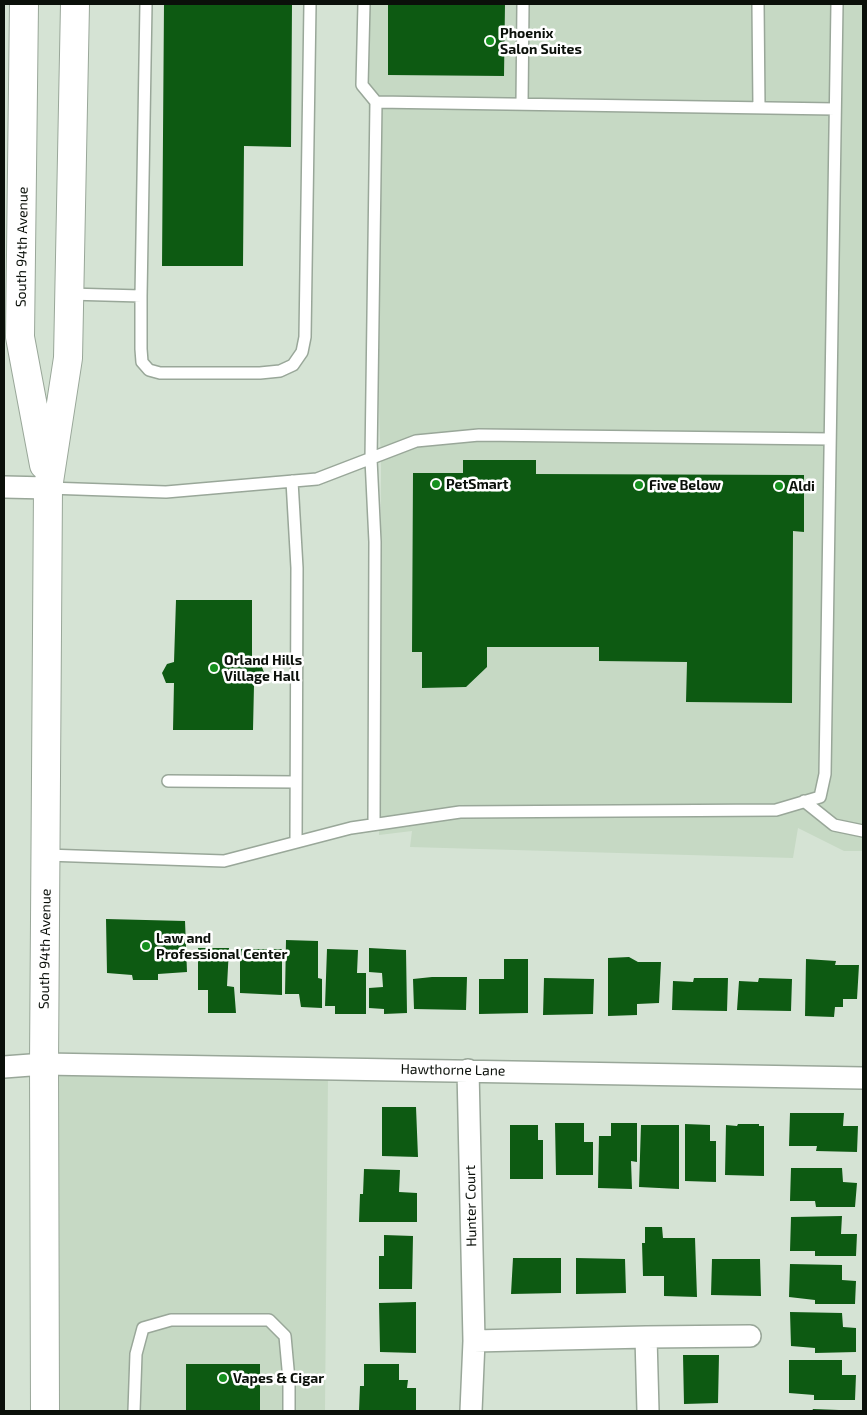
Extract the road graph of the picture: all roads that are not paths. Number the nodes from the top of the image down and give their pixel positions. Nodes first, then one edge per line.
1 (24, 4) edge
2 (75, 4) edge
3 (146, 4) edge
4 (310, 4) edge
5 (364, 4) edge
6 (523, 4) edge
7 (758, 4) edge
8 (837, 4) edge
9 (376, 102) junction
10 (522, 104) junction
11 (759, 108) junction
12 (835, 109) junction
13 (69, 294) junction
14 (142, 296) junction
15 (830, 439) junction
16 (372, 458) junction
17 (292, 481) junction
18 (4, 487) edge
19 (48, 488) junction
20 (168, 781) dead end
21 (296, 782) junction
22 (804, 801) junction
23 (374, 824) junction
24 (863, 831) edge
25 (296, 842) junction
26 (46, 855) junction
27 (44, 1064) junction
28 (4, 1067) edge
29 (468, 1070) junction
30 (863, 1078) edge
31 (750, 1336) dead end
32 (646, 1338) junction
33 (474, 1341) junction
34 (45, 1411) edge
35 (134, 1411) edge
36 (289, 1411) edge
37 (470, 1411) edge
38 (648, 1411) edge

1 - 19 street, South 94th Avenue
2 - 13 street, South 94th Avenue
3 - 14 lane
4 - 14 lane
5 - 9 lane
6 - 10 lane
7 - 11 lane
8 - 12 lane
9 - 10 lane
9 - 16 lane
10 - 11 lane
11 - 12 lane
12 - 15 lane
13 - 14 lane
13 - 19 street, South 94th Avenue
15 - 16 lane
15 - 22 lane
16 - 17 lane
16 - 23 lane
17 - 19 lane
17 - 21 lane
18 - 19 street
19 - 26 street, South 94th Avenue
20 - 21 lane
21 - 25 lane
22 - 23 lane
22 - 24 lane
23 - 25 lane
25 - 26 lane
26 - 27 street, South 94th Avenue
27 - 28 street, Hawthorne Lane
27 - 29 street, Hawthorne Lane
27 - 34 street, South 94th Avenue
29 - 30 street, Hawthorne Lane
29 - 33 street, Hunter Court
31 - 32 street
32 - 33 street
32 - 38 street
33 - 37 street, Hunter Court
35 - 36 lane

